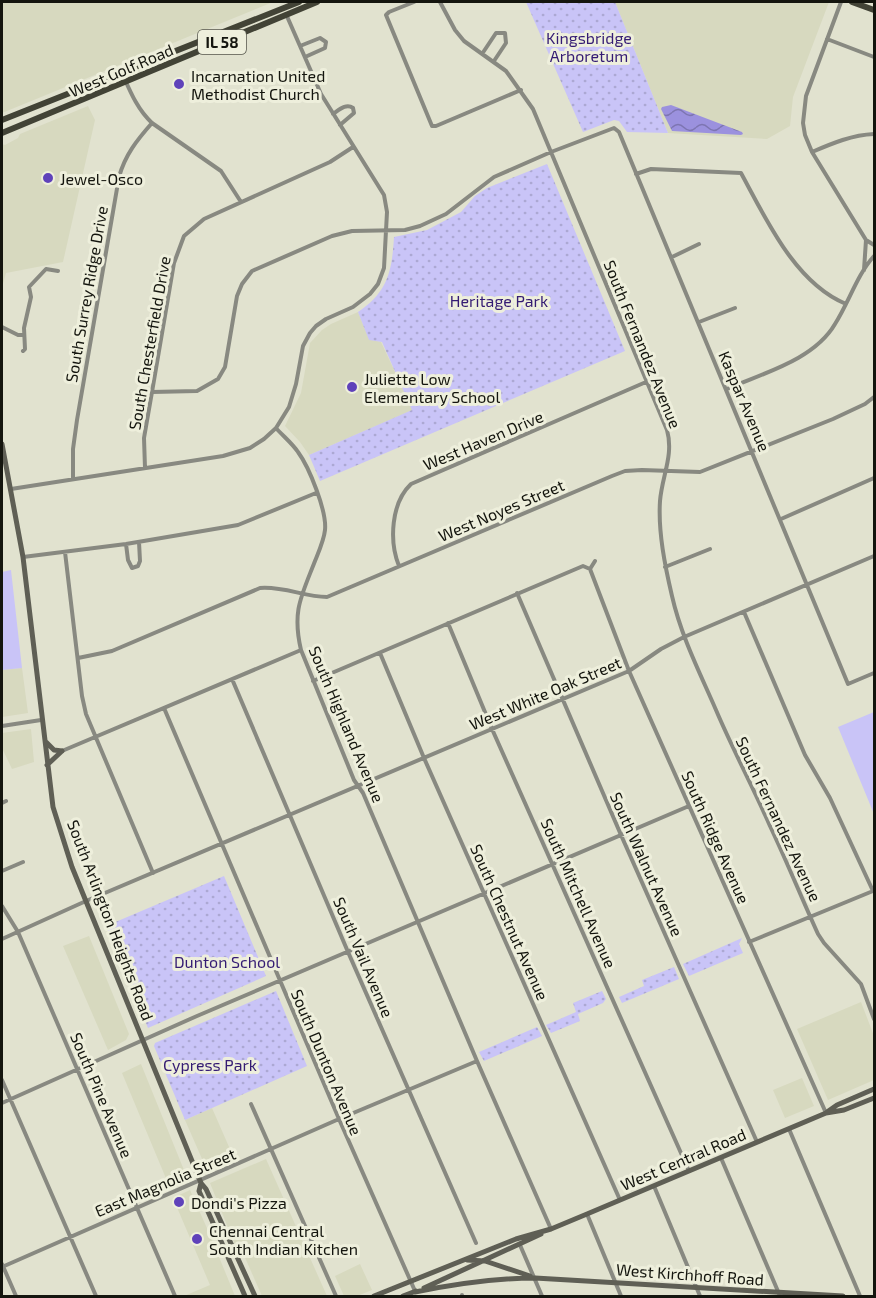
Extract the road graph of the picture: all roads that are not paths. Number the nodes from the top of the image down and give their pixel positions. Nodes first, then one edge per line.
1 (299, 2) edge
2 (317, 2) edge
3 (414, 2) edge
4 (440, 2) edge
5 (841, 2) edge
6 (852, 2) edge
7 (283, 8) junction
8 (874, 10) edge
9 (286, 15) junction
10 (827, 39) junction
11 (300, 46) junction
12 (482, 54) junction
13 (305, 57) junction
14 (874, 57) edge
15 (494, 61) junction
16 (122, 73) junction
17 (126, 82) junction
18 (521, 90) junction
19 (333, 114) junction
20 (2, 120) edge
21 (152, 123) junction
22 (339, 125) junction
23 (2, 133) edge
24 (874, 135) edge
25 (354, 147) junction
26 (551, 152) junction
27 (812, 152) junction
28 (636, 174) junction
29 (241, 202) junction
30 (386, 231) junction
31 (866, 240) junction
32 (699, 244) dead end
33 (874, 245) edge
34 (874, 256) edge
35 (672, 257) junction
36 (58, 271) dead end
37 (864, 271) junction
38 (846, 304) junction
39 (735, 308) dead end
40 (699, 322) junction
41 (2, 327) edge
42 (24, 335) junction
43 (23, 351) dead end
44 (646, 382) junction
45 (727, 389) junction
46 (152, 392) junction
47 (874, 397) edge
48 (276, 428) junction
49 (2, 444) edge
50 (753, 452) junction
51 (145, 468) junction
52 (666, 472) junction
53 (73, 478) junction
54 (874, 478) edge
55 (11, 489) junction
56 (316, 494) junction
57 (781, 519) junction
58 (139, 542) junction
59 (126, 544) junction
60 (710, 549) dead end
61 (65, 552) junction
62 (874, 556) edge
63 (23, 557) junction
64 (595, 561) dead end
65 (399, 566) junction
66 (665, 567) junction
67 (590, 569) junction
68 (808, 585) junction
69 (303, 593) junction
70 (517, 593) junction
71 (744, 612) junction
72 (448, 623) junction
73 (684, 637) junction
74 (301, 650) junction
75 (380, 653) junction
76 (78, 658) junction
77 (628, 671) junction
78 (874, 672) edge
79 (232, 679) junction
80 (313, 681) junction
81 (562, 699) junction
82 (164, 708) junction
83 (41, 720) junction
84 (2, 726) edge
85 (492, 729) junction
86 (95, 737) junction
87 (44, 739) junction
88 (62, 751) junction
89 (424, 758) junction
90 (47, 765) junction
91 (359, 786) junction
92 (688, 806) junction
93 (290, 815) junction
94 (621, 834) junction
95 (220, 844) junction
96 (23, 862) dead end
97 (552, 864) junction
98 (2, 871) edge
99 (153, 873) junction
100 (874, 891) edge
101 (485, 894) junction
102 (86, 901) junction
103 (2, 906) edge
104 (811, 917) junction
105 (418, 922) junction
106 (18, 932) junction
107 (2, 939) edge
108 (749, 942) junction
109 (348, 952) junction
110 (280, 981) junction
111 (874, 1019) edge
112 (144, 1040) junction
113 (477, 1061) junction
114 (78, 1069) junction
115 (2, 1080) edge
116 (874, 1089) edge
117 (408, 1090) junction
118 (874, 1098) edge
119 (10, 1099) junction
120 (2, 1103) edge
121 (251, 1104) dead end
122 (826, 1113) junction
123 (339, 1119) junction
124 (789, 1129) junction
125 (758, 1143) junction
126 (271, 1149) junction
127 (722, 1158) junction
128 (689, 1171) junction
129 (200, 1182) junction
130 (654, 1186) junction
131 (620, 1200) junction
132 (137, 1207) junction
133 (587, 1215) junction
134 (550, 1229) junction
135 (70, 1236) junction
136 (476, 1243) dead end
137 (520, 1245) junction
138 (465, 1260) junction
139 (485, 1261) junction
140 (2, 1266) edge
141 (535, 1278) junction
142 (410, 1281) junction
143 (614, 1282) junction
144 (696, 1287) junction
145 (415, 1292) junction
146 (779, 1295) edge
147 (16, 1296) edge
148 (96, 1296) edge
149 (175, 1296) edge
150 (245, 1296) edge
151 (255, 1296) edge
152 (336, 1296) edge
153 (374, 1296) edge
154 (403, 1296) edge
155 (542, 1296) edge
156 (621, 1296) edge
157 (700, 1296) edge
158 (843, 1296) edge
159 (860, 1296) edge

1 - 7 main road, West Golf Road / IL 58
2 - 9 main road, West Golf Road / IL 58
3 - 18 street
4 - 12 street, South Fernandez Avenue
5 - 10 street
6 - 8 main road
7 - 9 street
7 - 16 main road, West Golf Road / IL 58
9 - 11 street
9 - 17 main road, West Golf Road / IL 58
10 - 14 street
10 - 27 street
11 - 13 street
11 - 13 street
12 - 15 street, South Fernandez Avenue
12 - 15 street
13 - 19 street
15 - 18 street, South Fernandez Avenue
16 - 17 street
16 - 20 main road, West Golf Road / IL 58
17 - 21 street
17 - 23 main road, West Golf Road / IL 58
18 - 26 street, South Fernandez Avenue
19 - 22 street
19 - 22 street
21 - 29 street
21 - 53 street, South Surrey Ridge Drive
22 - 25 street
24 - 27 street
25 - 29 street, South Chesterfield Drive
25 - 30 street
26 - 28 street, Kaspar Avenue
26 - 30 street
26 - 44 street, South Fernandez Avenue
27 - 31 street
28 - 35 street, Kaspar Avenue
28 - 38 street
29 - 46 street, South Chesterfield Drive
30 - 46 street
30 - 48 street
31 - 33 street
31 - 37 street
32 - 35 street
34 - 37 street
35 - 40 street, Kaspar Avenue
36 - 42 street
37 - 38 street
38 - 45 street
39 - 40 street
40 - 45 street, Kaspar Avenue
41 - 42 street
42 - 43 street
44 - 52 street, South Fernandez Avenue
44 - 65 street, West Haven Drive
45 - 50 street, Kaspar Avenue
46 - 51 street, South Chesterfield Drive
47 - 50 street, West Noyes Street
48 - 51 street
48 - 56 street, South Highland Avenue
49 - 55 main road, South Arlington Heights Road
50 - 52 street, West Noyes Street
50 - 57 street, Kaspar Avenue
51 - 53 street
52 - 65 street, West Noyes Street
52 - 66 street, South Fernandez Avenue
53 - 55 street
54 - 57 street
55 - 63 main road, South Arlington Heights Road
56 - 58 street
56 - 69 street, South Highland Avenue
57 - 68 street, Kaspar Avenue
58 - 59 street
58 - 59 street
59 - 61 street
60 - 66 street
61 - 63 street
61 - 76 street
62 - 68 street, West White Oak Street
63 - 83 main road, South Arlington Heights Road
64 - 67 street
65 - 69 street, West Noyes Street
66 - 73 street, South Fernandez Avenue
67 - 70 street
67 - 77 street, South Ridge Avenue
68 - 71 street, West White Oak Street
68 - 78 street, Kaspar Avenue
69 - 74 street, South Highland Avenue
69 - 76 street, West Noyes Street
70 - 72 street
70 - 81 street, South Walnut Avenue
71 - 73 street, West White Oak Street
71 - 100 street
72 - 75 street
72 - 85 street, South Mitchell Avenue
73 - 77 street, West White Oak Street
73 - 104 street, South Fernandez Avenue
74 - 79 street
74 - 80 street, South Highland Avenue
75 - 80 street
75 - 89 street, South Chestnut Avenue
76 - 86 street
77 - 81 street, West White Oak Street
77 - 92 street, South Ridge Avenue
79 - 82 street
79 - 93 street, South Vail Avenue
80 - 91 street, South Highland Avenue
81 - 85 street, West White Oak Street
81 - 94 street, South Walnut Avenue
82 - 86 street
82 - 95 street, South Dunton Avenue
83 - 84 street
83 - 87 main road, South Arlington Heights Road
85 - 89 street, West White Oak Street
85 - 97 street, South Mitchell Avenue
86 - 88 street
86 - 99 street
87 - 88 main road
87 - 90 main road, South Arlington Heights Road
88 - 90 main road
89 - 91 street, West White Oak Street
89 - 101 street, South Chestnut Avenue
90 - 102 main road, South Arlington Heights Road
91 - 93 street, West White Oak Street
91 - 105 street, South Highland Avenue
92 - 94 street
92 - 108 street, South Ridge Avenue
93 - 95 street, West White Oak Street
93 - 109 street, South Vail Avenue
94 - 97 street
94 - 125 street, South Walnut Avenue
95 - 99 street, West White Oak Street
95 - 110 street, South Dunton Avenue
96 - 98 street
97 - 101 street
97 - 128 street, South Mitchell Avenue
99 - 102 street, West White Oak Street
100 - 104 street
101 - 105 street
101 - 131 street, South Chestnut Avenue
102 - 106 street, West White Oak Street
102 - 112 main road, South Arlington Heights Road
103 - 106 street, South Pine Avenue
104 - 108 street
104 - 111 street, South Fernandez Avenue
105 - 109 street
105 - 113 street, South Highland Avenue
106 - 107 street, West White Oak Street
106 - 114 street, South Pine Avenue
108 - 122 street, South Ridge Avenue
109 - 110 street
109 - 117 street, South Vail Avenue
110 - 112 street
110 - 123 street, South Dunton Avenue
112 - 114 street
112 - 129 main road, South Arlington Heights Road
113 - 117 street, East Magnolia Street
113 - 134 street, South Highland Avenue
114 - 119 street
114 - 132 street, South Pine Avenue
115 - 119 street
116 - 122 main road, West Central Road
117 - 123 street, East Magnolia Street
117 - 136 street, South Vail Avenue
118 - 122 main road, West Central Road
119 - 120 street
119 - 135 street
121 - 126 street
122 - 124 main road, West Central Road
123 - 126 street, East Magnolia Street
123 - 142 street, South Dunton Avenue
124 - 125 main road, West Central Road
124 - 159 street
125 - 127 main road, West Central Road
126 - 129 street, East Magnolia Street
126 - 152 street
127 - 128 main road, West Central Road
127 - 146 street
128 - 130 main road, West Central Road
129 - 132 street, East Magnolia Street
129 - 150 main road, South Arlington Heights Road
129 - 151 main road, South Arlington Heights Road
130 - 131 main road, West Central Road
130 - 144 street
131 - 133 main road, West Central Road
132 - 135 street, East Magnolia Street
132 - 149 street, South Pine Avenue
133 - 134 main road, West Central Road
133 - 143 street
134 - 137 main road, West Central Road
134 - 138 main road, West Central Road
135 - 140 street, East Magnolia Street
135 - 148 street
137 - 139 main road, West Central Road
137 - 141 street
138 - 139 main road, West Kirchhoff Road
138 - 142 main road, West Central Road
139 - 141 main road, West Kirchhoff Road
139 - 145 main road, West Central Road
140 - 147 street
141 - 143 main road, West Kirchhoff Road
141 - 145 main road, West Kirchhoff Road
141 - 155 street
142 - 145 street, South Dunton Avenue
142 - 153 main road, West Central Road
143 - 144 main road, West Kirchhoff Road
143 - 156 street
144 - 146 main road, West Kirchhoff Road
144 - 157 street
145 - 154 main road
146 - 158 main road, West Kirchhoff Road

